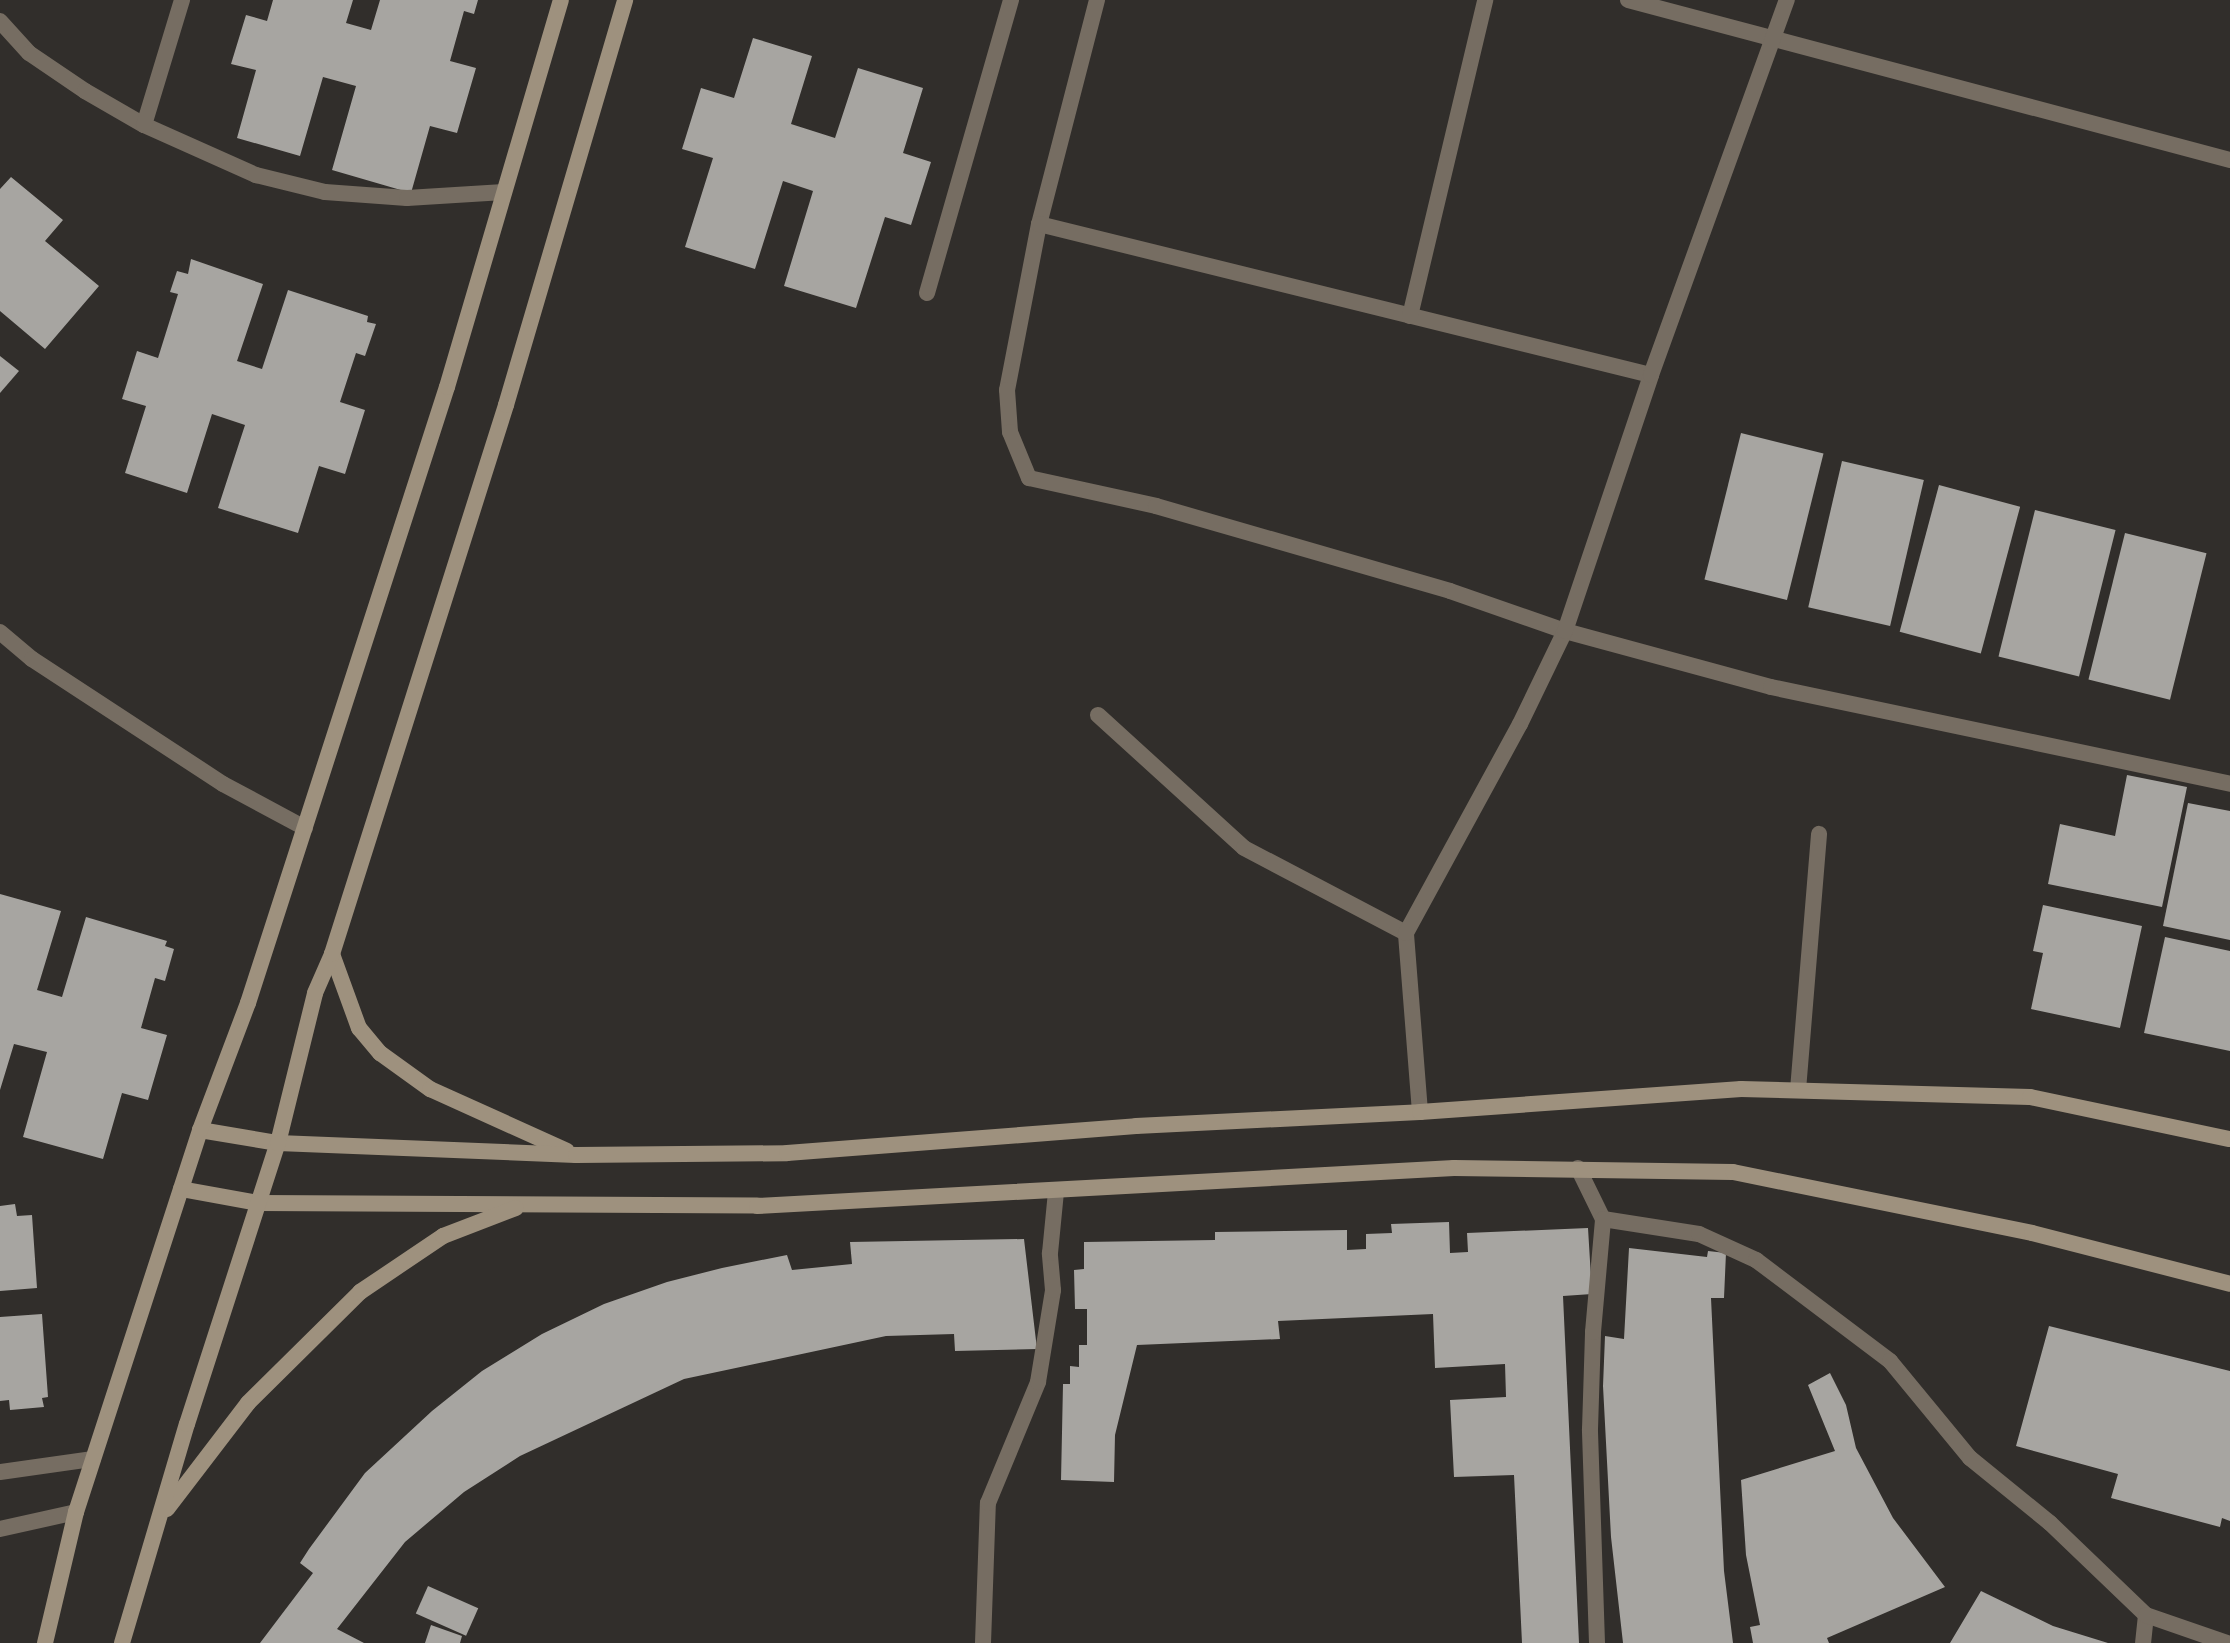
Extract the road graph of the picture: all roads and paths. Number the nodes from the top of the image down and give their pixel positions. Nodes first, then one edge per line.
1 (182, 0) edge
2 (561, 0) edge
3 (625, 0) edge
4 (1097, 0) edge
5 (1485, 0) edge
6 (1628, 0) edge
7 (1787, 0) edge
8 (1009, 1) edge
9 (0, 21) edge
10 (1773, 38) junction
11 (144, 125) junction
12 (2230, 160) edge
13 (504, 192) junction
14 (1039, 224) junction
15 (927, 293) dead end
16 (1410, 316) junction
17 (1651, 375) junction
18 (1565, 631) junction
19 (0, 632) edge
20 (1098, 715) dead end
21 (2230, 784) edge
22 (305, 828) junction
23 (1819, 834) dead end
24 (1406, 933) junction
25 (332, 954) junction
26 (1798, 1090) junction
27 (1420, 1112) junction
28 (200, 1130) junction
29 (2230, 1139) edge
30 (278, 1143) junction
31 (576, 1155) junction
32 (1578, 1168) junction
33 (181, 1189) junction
34 (1056, 1192) junction
35 (258, 1203) junction
36 (525, 1204) junction
37 (1603, 1219) junction
38 (2230, 1284) edge
39 (93, 1459) junction
40 (0, 1472) edge
41 (76, 1512) junction
42 (162, 1516) junction
43 (0, 1529) edge
44 (2146, 1615) junction
45 (45, 1643) edge
46 (122, 1643) edge
47 (983, 1643) edge
48 (1597, 1643) edge
49 (2143, 1643) edge
50 (2227, 1643) edge

1 - 11 street
2 - 13 main road
3 - 25 main road
4 - 14 street
5 - 16 street
6 - 10 street
7 - 10 street
8 - 15 street
9 - 11 street
10 - 12 street
10 - 17 street
11 - 13 street
13 - 22 main road
14 - 16 street
14 - 18 street
16 - 17 street
17 - 18 street
18 - 21 street
18 - 24 street
19 - 22 street
20 - 24 street
22 - 28 main road
23 - 26 street
24 - 27 street
25 - 30 main road
25 - 31 main road
26 - 27 main road
26 - 29 main road
27 - 31 main road
28 - 30 main road
28 - 33 main road
30 - 31 main road
30 - 35 main road
32 - 34 main road
32 - 37 street
32 - 38 main road
33 - 35 main road
33 - 39 main road
34 - 36 main road
34 - 47 street
35 - 36 main road
35 - 42 main road
36 - 42 main road
37 - 44 street
37 - 48 street
39 - 40 street
39 - 41 main road
41 - 43 street
41 - 45 main road
42 - 46 main road
44 - 49 street
44 - 50 street

